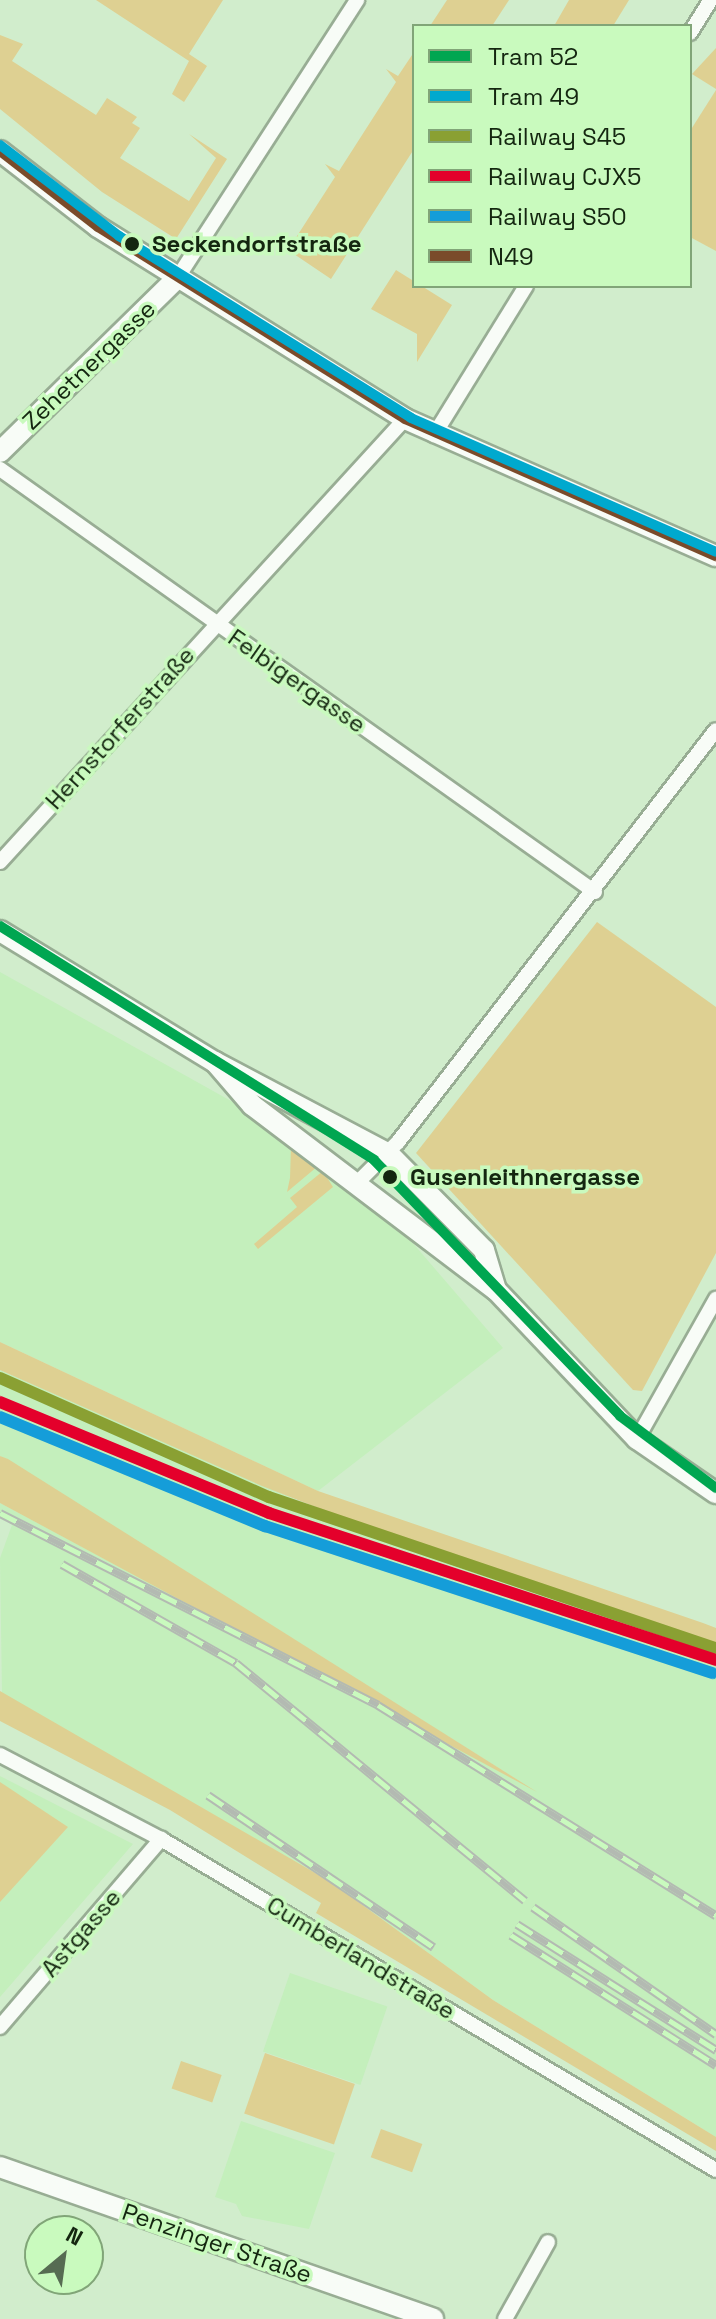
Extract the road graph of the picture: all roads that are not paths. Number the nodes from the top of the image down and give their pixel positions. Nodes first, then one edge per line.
1 (357, 0) edge
2 (711, 0) edge
3 (692, 30) edge
4 (0, 151) edge
5 (178, 277) junction
6 (525, 288) edge
7 (405, 419) junction
8 (434, 435) junction
9 (0, 452) edge
10 (0, 469) edge
11 (716, 556) edge
12 (214, 623) junction
13 (716, 730) edge
14 (0, 862) edge
15 (595, 892) junction
16 (0, 931) edge
17 (215, 1062) junction
18 (389, 1154) junction
19 (359, 1181) junction
20 (496, 1290) junction
21 (716, 1299) edge
22 (637, 1439) junction
23 (716, 1493) edge
24 (0, 1755) edge
25 (161, 1839) junction
26 (0, 2027) edge
27 (0, 2167) edge
28 (716, 2170) edge
29 (548, 2242) dead end
30 (433, 2319) edge
31 (505, 2319) edge

1 - 5 street
2 - 3 street
4 - 5 main road
5 - 7 main road
5 - 9 main road, Zehetnergasse
6 - 8 street
7 - 8 main road
7 - 12 street, Hernstorferstraße
8 - 11 main road
10 - 12 street, Felbigergasse
12 - 14 street, Hernstorferstraße
12 - 15 street, Felbigergasse
13 - 15 street
15 - 18 street
16 - 17 main road
17 - 18 main road
17 - 19 main road
18 - 19 street
18 - 20 main road
19 - 20 main road
20 - 22 main road
21 - 22 street
22 - 23 main road
24 - 25 street, Cumberlandstraße
25 - 26 street, Astgasse
25 - 28 street, Cumberlandstraße
27 - 30 main road, Penzinger Straße
29 - 31 street

